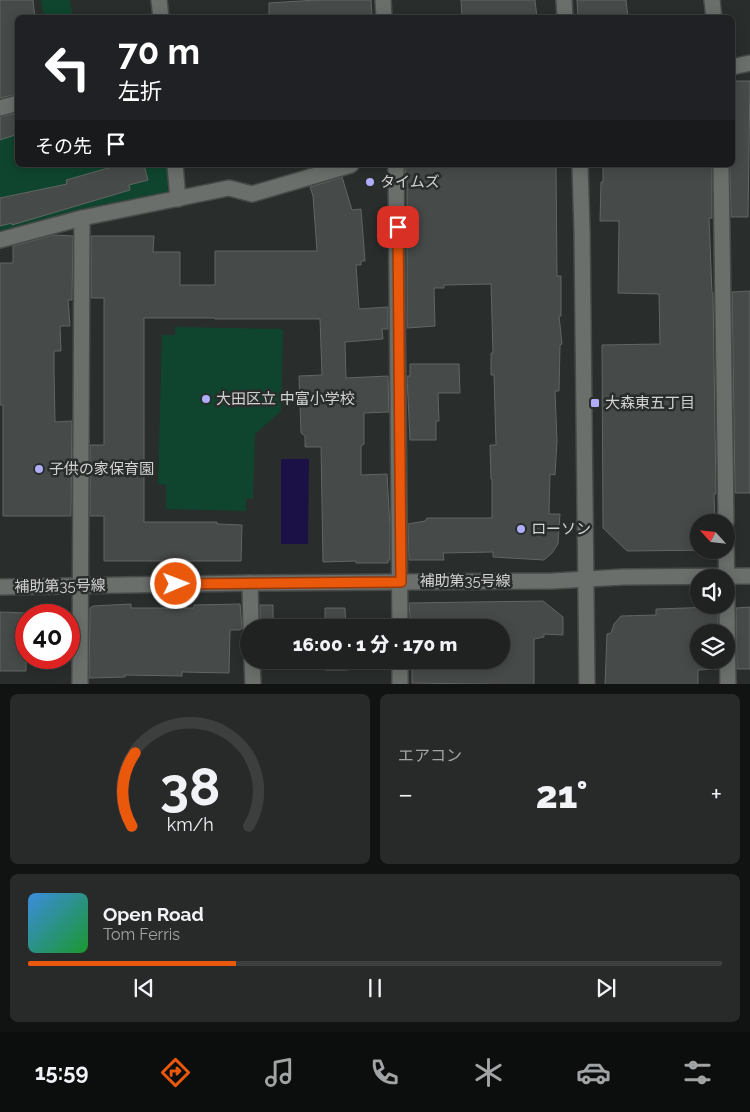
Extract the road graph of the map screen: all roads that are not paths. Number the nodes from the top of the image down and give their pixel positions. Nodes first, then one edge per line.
1 (160, 0) edge
2 (383, 0) edge
3 (564, 0) edge
4 (712, 0) edge
5 (161, 15) edge
6 (384, 15) edge
7 (565, 15) edge
8 (714, 15) edge
9 (750, 63) edge
10 (735, 66) edge
11 (15, 104) edge
12 (0, 108) edge
13 (175, 167) edge
14 (344, 167) edge
15 (396, 167) edge
16 (580, 167) edge
17 (721, 167) edge
18 (178, 199) junction
19 (82, 218) junction
20 (0, 240) edge
21 (726, 514) edge
22 (690, 576) edge
23 (735, 576) edge
24 (750, 576) edge
25 (586, 579) junction
26 (401, 582) junction
27 (250, 583) junction
28 (81, 585) junction
29 (0, 587) edge
30 (727, 614) edge
31 (251, 619) edge
32 (400, 619) edge
33 (252, 669) edge
34 (400, 669) edge
35 (80, 684) edge
36 (253, 684) edge
37 (400, 684) edge
38 (587, 684) edge
39 (728, 684) edge

1 - 5 street
2 - 6 street
3 - 7 street
4 - 8 street
9 - 10 street
11 - 12 street
13 - 18 street
14 - 18 street
15 - 26 street
16 - 25 street
17 - 21 street
18 - 19 street
19 - 20 street
19 - 28 street
22 - 25 street, 補助第35号線
23 - 24 street, 補助第35号線
25 - 26 street, 補助第35号線
25 - 38 street
26 - 27 street, 補助第35号線
26 - 32 street
27 - 28 street, 補助第35号線
27 - 31 street
28 - 29 street, 補助第35号線
28 - 35 street
30 - 39 street
33 - 36 street
34 - 37 street

